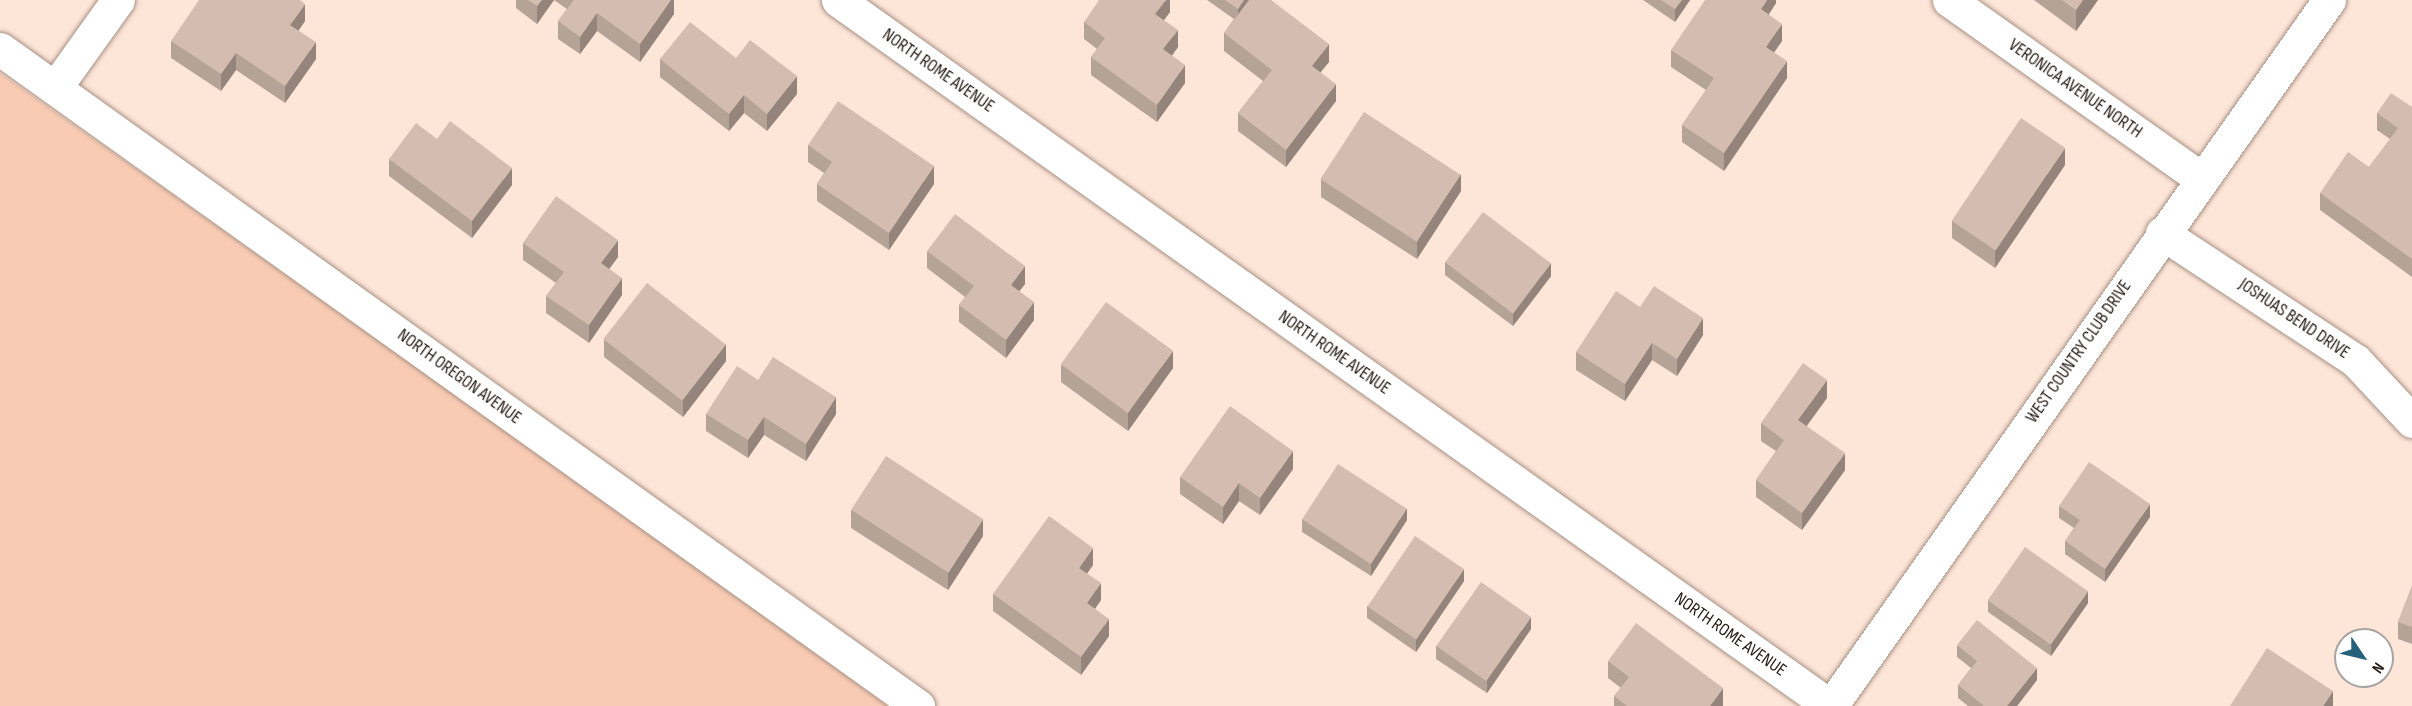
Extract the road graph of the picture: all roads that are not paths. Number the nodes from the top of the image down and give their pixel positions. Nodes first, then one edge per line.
1 (118, 0) edge
2 (838, 0) edge
3 (1949, 0) edge
4 (2329, 0) edge
5 (0, 49) edge
6 (55, 88) junction
7 (2200, 178) junction
8 (2162, 233) junction
9 (2412, 421) edge
10 (918, 706) edge
11 (1831, 706) edge

1 - 6 street
2 - 11 street, NORTH ROME AVENUE
3 - 7 street, VERONICA AVENUE NORTH
4 - 7 street, WEST COUNTRY CLUB DRIVE
5 - 6 street, NORTH OREGON AVENUE
6 - 10 street, NORTH OREGON AVENUE
7 - 8 street, WEST COUNTRY CLUB DRIVE
8 - 9 street, JOSHUAS BEND DRIVE
8 - 11 street, WEST COUNTRY CLUB DRIVE

